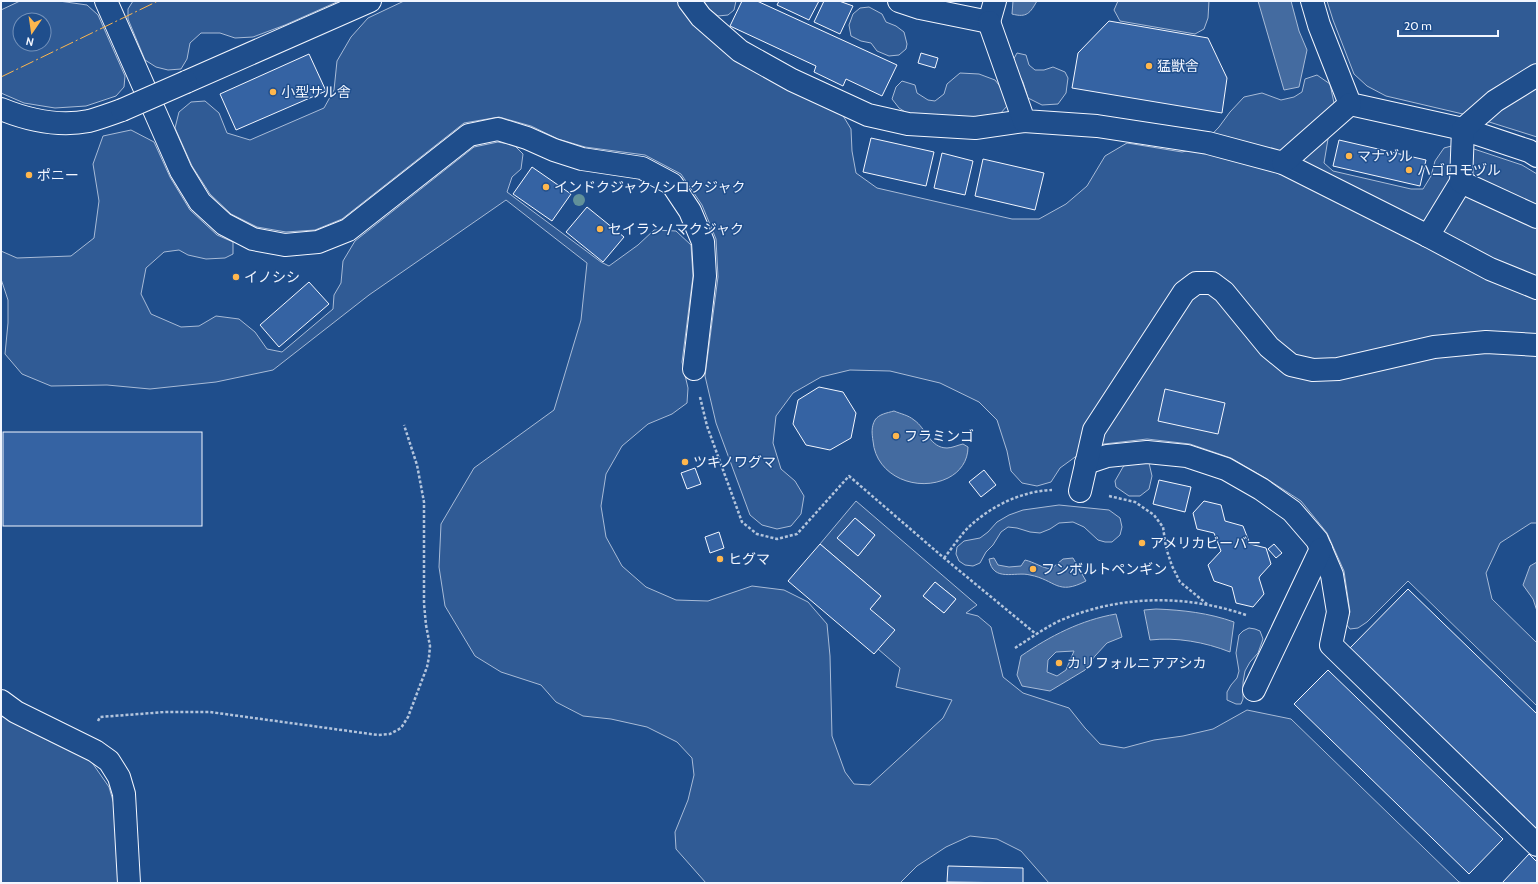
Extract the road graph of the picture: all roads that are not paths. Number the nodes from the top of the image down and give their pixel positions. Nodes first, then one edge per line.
1 (106, 1) edge
2 (370, 1) edge
3 (689, 1) edge
4 (899, 1) edge
5 (995, 1) edge
6 (1312, 1) edge
7 (989, 22) junction
8 (1537, 75) edge
9 (1350, 104) junction
10 (1, 109) edge
11 (1024, 121) junction
12 (1463, 130) junction
13 (1537, 156) edge
14 (1283, 163) junction
15 (1461, 182) junction
16 (1537, 217) edge
17 (1428, 236) junction
18 (1537, 288) edge
19 (1537, 345) edge
20 (694, 369) road end
21 (1086, 463) junction
22 (1080, 491) road end
23 (1321, 549) junction
24 (1254, 690) dead end
25 (1, 701) edge
26 (1537, 845) edge
27 (129, 883) edge

1 - 20 street
2 - 10 street, bridge
3 - 11 street
4 - 7 street
5 - 7 street
6 - 9 street
7 - 11 street
8 - 12 street
9 - 12 street
9 - 14 street
11 - 14 street
12 - 13 street
12 - 15 street
14 - 17 street
15 - 16 street
15 - 17 street
17 - 18 street
19 - 21 street
21 - 22 street
21 - 23 street
23 - 24 street
23 - 26 street
25 - 27 street

